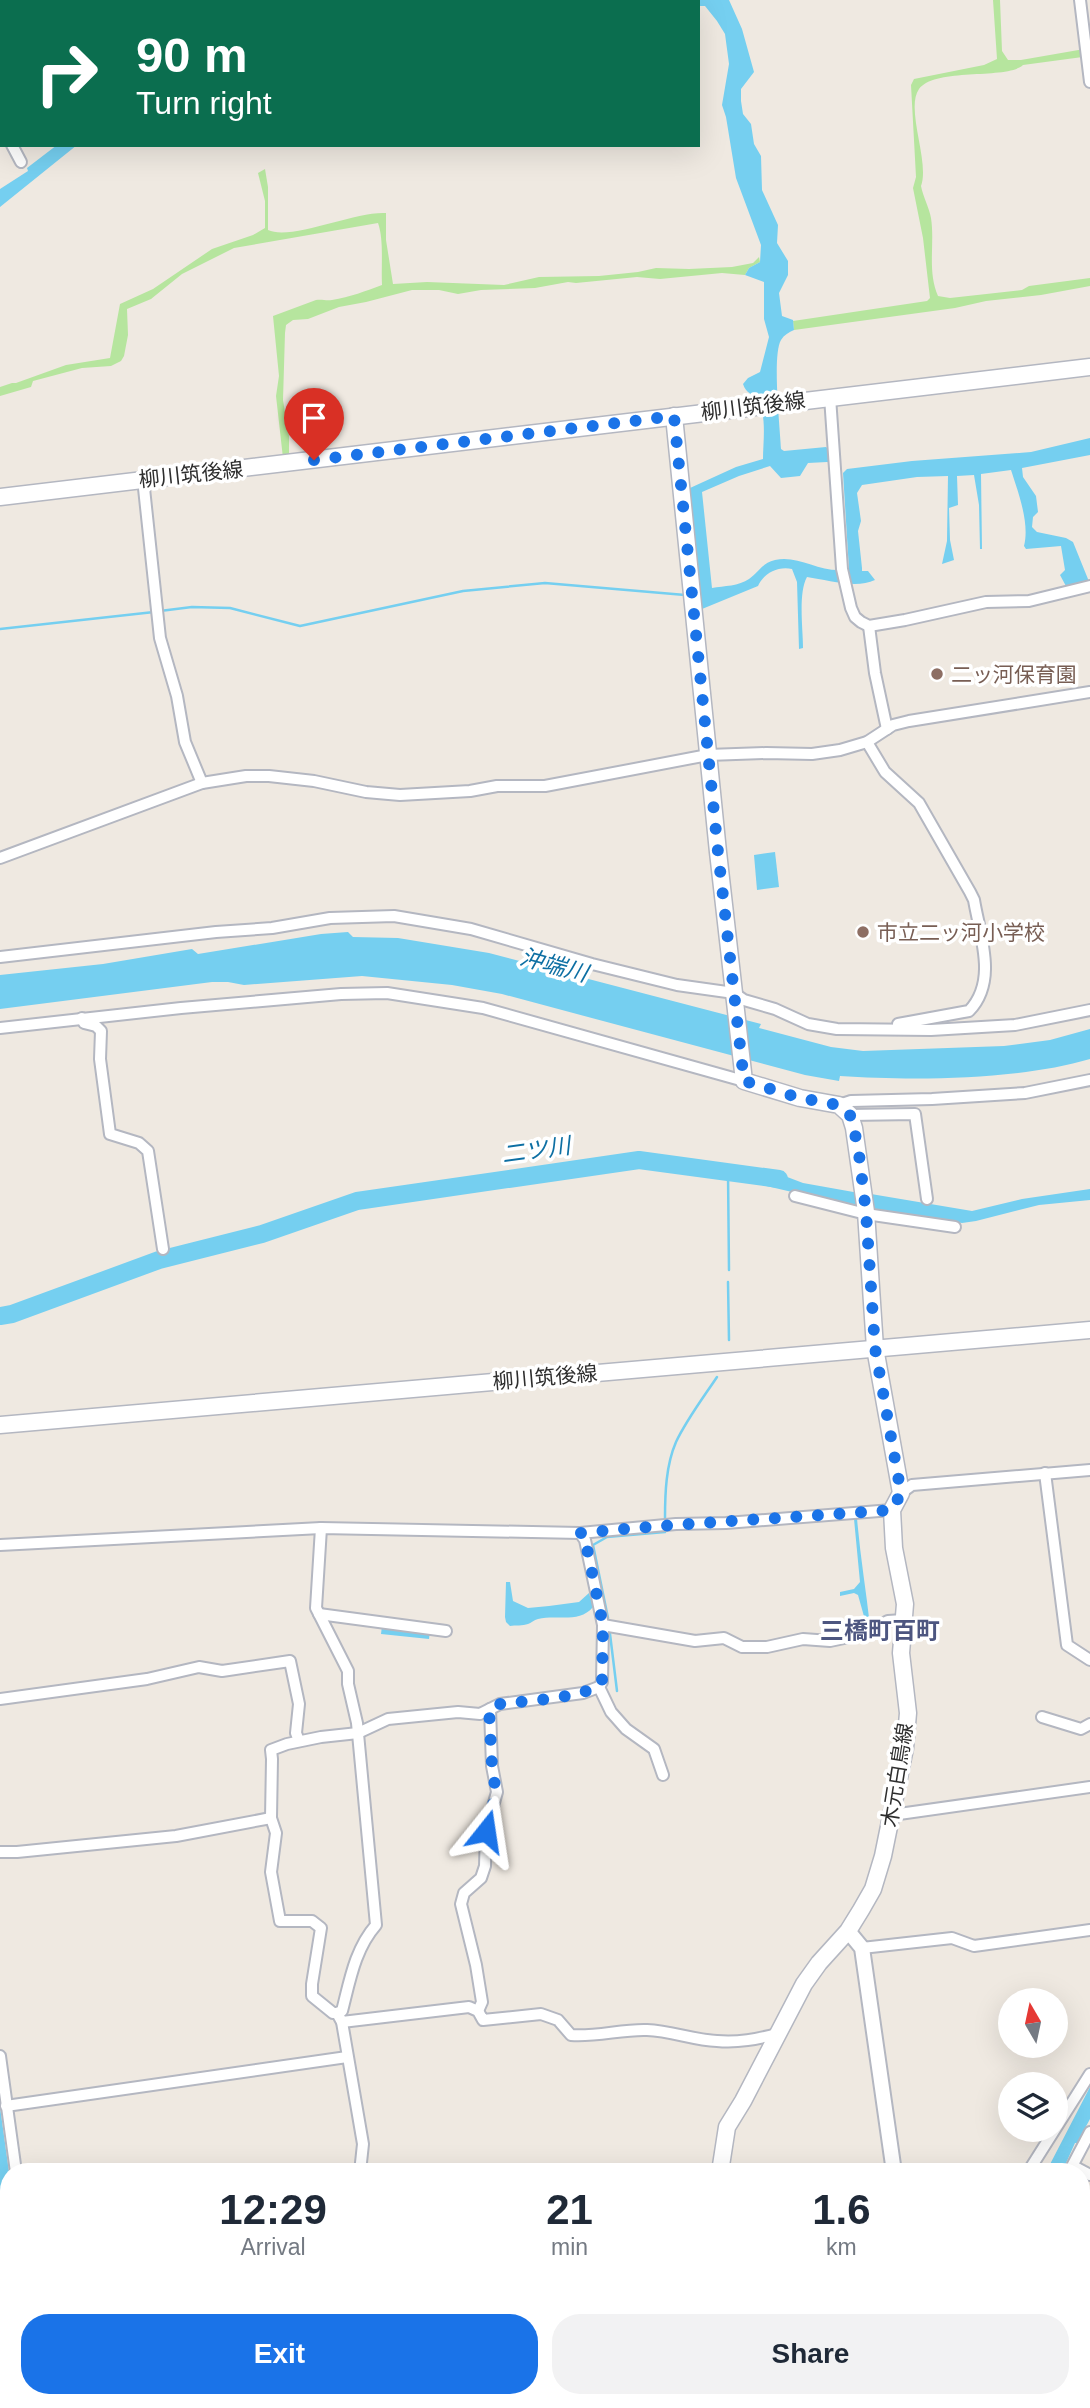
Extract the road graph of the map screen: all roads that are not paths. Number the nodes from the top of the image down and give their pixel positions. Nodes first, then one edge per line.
1 (1080, 0) edge
2 (1090, 82) edge
3 (13, 147) edge
4 (21, 162) dead end
5 (1090, 367) edge
6 (830, 397) junction
7 (674, 416) junction
8 (143, 480) junction
9 (0, 497) edge
10 (1090, 586) edge
11 (869, 626) junction
12 (1090, 692) edge
13 (884, 732) junction
14 (868, 741) junction
15 (708, 755) junction
16 (202, 783) junction
17 (0, 858) edge
18 (0, 957) edge
19 (735, 998) junction
20 (1090, 1010) edge
21 (82, 1018) junction
22 (0, 1028) edge
23 (872, 1029) junction
24 (744, 1077) junction
25 (1090, 1080) edge
26 (844, 1110) junction
27 (795, 1196) dead end
28 (927, 1199) dead end
29 (866, 1213) junction
30 (955, 1227) dead end
31 (163, 1249) dead end
32 (1090, 1331) edge
33 (875, 1348) junction
34 (0, 1425) edge
35 (1090, 1470) edge
36 (1045, 1474) junction
37 (901, 1493) junction
38 (892, 1510) junction
39 (321, 1528) junction
40 (580, 1533) junction
41 (0, 1545) edge
42 (319, 1614) junction
43 (903, 1620) junction
44 (603, 1625) junction
45 (446, 1630) dead end
46 (1090, 1660) edge
47 (598, 1687) junction
48 (0, 1699) edge
49 (489, 1709) junction
50 (1042, 1717) dead end
51 (1090, 1724) edge
52 (358, 1733) junction
53 (299, 1741) junction
54 (663, 1775) dead end
55 (1090, 1787) edge
56 (892, 1815) junction
57 (271, 1818) junction
58 (0, 1852) edge
59 (1090, 1930) edge
60 (848, 1931) junction
61 (862, 1948) junction
62 (478, 2011) junction
63 (339, 2018) junction
64 (777, 2034) junction
65 (0, 2056) edge
66 (346, 2057) junction
67 (1090, 2074) edge
68 (6, 2106) junction
69 (1090, 2132) edge
70 (15, 2163) edge
71 (361, 2163) edge
72 (721, 2163) edge
73 (893, 2163) edge
74 (1034, 2163) edge
75 (1074, 2163) edge

1 - 2 street
3 - 4 street
5 - 6 main road, 柳川筑後線
6 - 7 main road, 柳川筑後線
6 - 11 street
7 - 8 main road, 柳川筑後線
7 - 15 main road
8 - 9 main road, 柳川筑後線
8 - 16 street
10 - 11 street
11 - 13 street
12 - 13 street
13 - 14 street
14 - 15 street
14 - 23 street
15 - 16 street
15 - 19 main road
16 - 17 street
18 - 19 street
19 - 23 street
19 - 24 main road
20 - 23 street
21 - 22 street
21 - 24 street
21 - 31 street
24 - 26 main road
25 - 26 street
26 - 28 street
26 - 29 main road
27 - 29 street
29 - 30 street
29 - 33 main road
32 - 33 main road, 柳川筑後線
33 - 34 main road, 柳川筑後線
33 - 37 main road
35 - 36 street
36 - 37 street
36 - 46 street
37 - 38 main road
38 - 40 street
38 - 43 main road, 木元白鳥線
39 - 40 street
39 - 41 street
39 - 42 street
40 - 44 street
42 - 45 street
42 - 52 street
43 - 44 street
43 - 56 main road, 木元白鳥線
44 - 47 street
47 - 49 street
47 - 54 street
48 - 53 street
49 - 52 street
49 - 62 street
50 - 51 street
52 - 53 street
52 - 63 street
53 - 57 street
55 - 56 street
56 - 60 main road, 木元白鳥線
57 - 58 street
57 - 63 street
59 - 61 street
60 - 61 street
60 - 64 main road, 木元白鳥線
61 - 73 street
62 - 63 street
62 - 64 street
63 - 66 street
64 - 72 main road, 木元白鳥線
65 - 68 street
66 - 68 street
66 - 71 street
67 - 74 street
68 - 70 street
69 - 75 street

